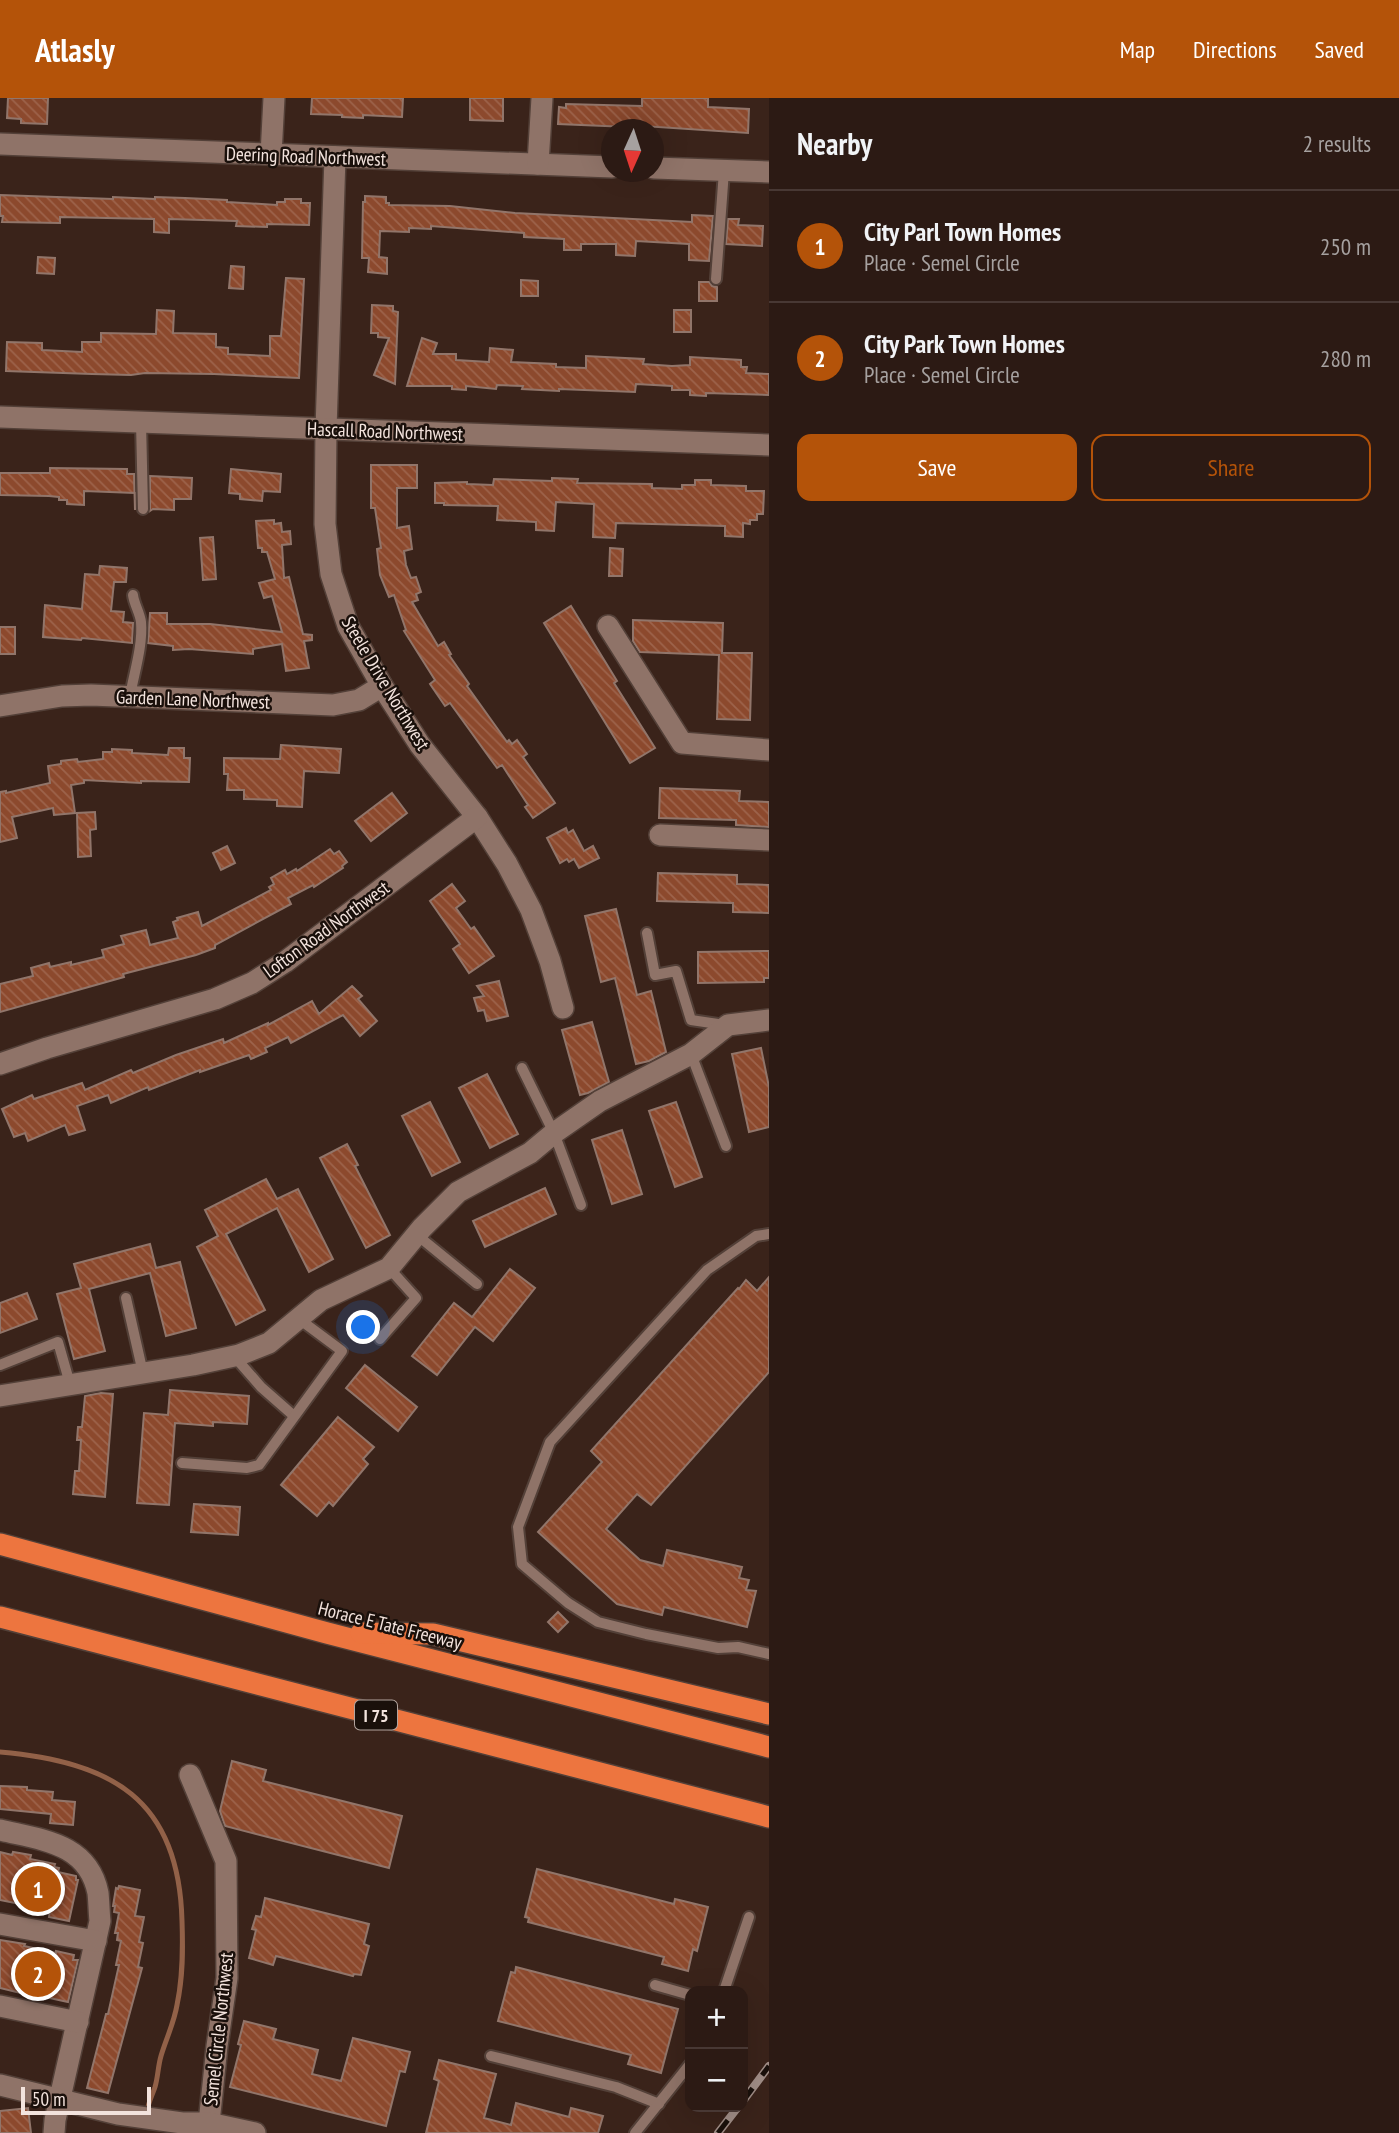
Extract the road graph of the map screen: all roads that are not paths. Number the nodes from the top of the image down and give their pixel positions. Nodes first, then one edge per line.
1 (274, 98) edge
2 (542, 98) edge
3 (0, 144) edge
4 (271, 155) junction
5 (335, 157) junction
6 (538, 164) junction
7 (601, 167) edge
8 (664, 168) edge
9 (724, 170) junction
10 (769, 172) edge
11 (716, 279) dead end
12 (0, 417) edge
13 (141, 422) junction
14 (326, 429) junction
15 (769, 445) edge
16 (143, 509) dead end
17 (133, 595) dead end
18 (608, 626) dead end
19 (383, 686) junction
20 (130, 696) junction
21 (5, 708) edge
22 (769, 750) edge
23 (477, 817) junction
24 (660, 835) dead end
25 (769, 840) edge
26 (647, 933) dead end
27 (563, 1008) dead end
28 (769, 1020) edge
29 (728, 1025) junction
30 (691, 1054) junction
31 (0, 1064) edge
32 (522, 1069) dead end
33 (554, 1133) junction
34 (726, 1146) dead end
35 (581, 1205) dead end
36 (769, 1234) edge
37 (417, 1235) junction
38 (389, 1268) junction
39 (477, 1284) dead end
40 (126, 1297) dead end
41 (299, 1319) junction
42 (380, 1339) dead end
43 (234, 1356) junction
44 (0, 1365) edge
45 (144, 1373) junction
46 (70, 1384) junction
47 (0, 1396) edge
48 (294, 1416) junction
49 (183, 1463) dead end
50 (0, 1544) edge
51 (0, 1618) edge
52 (327, 1633) junction
53 (769, 1654) edge
54 (769, 1714) edge
55 (769, 1747) edge
56 (190, 1774) dead end
57 (763, 1816) edge
58 (0, 1829) edge
59 (750, 1917) dead end
60 (0, 1924) edge
61 (96, 1941) junction
62 (655, 1985) dead end
63 (726, 1986) edge
64 (685, 1994) edge
65 (0, 2006) edge
66 (78, 2022) junction
67 (491, 2056) dead end
68 (685, 2071) edge
69 (0, 2085) edge
70 (60, 2100) junction
71 (659, 2105) junction
72 (209, 2123) junction
73 (54, 2133) edge
74 (255, 2133) edge
75 (635, 2133) edge

1 - 4 street
2 - 6 street
3 - 4 street, Deering Road Northwest
4 - 5 street, Deering Road Northwest
5 - 6 street, Deering Road Northwest
5 - 14 street, Steele Drive Northwest
6 - 7 street, Deering Road Northwest
8 - 9 street
9 - 10 street
9 - 11 lane
12 - 13 street, Hascall Road Northwest
13 - 14 street, Hascall Road Northwest
13 - 16 lane
14 - 15 street, Hascall Road Northwest
14 - 19 street, Steele Drive Northwest
17 - 20 lane
18 - 22 street
19 - 20 street, Garden Lane Northwest
19 - 23 street, Steele Drive Northwest
20 - 21 street, Garden Lane Northwest
23 - 27 street, Steele Drive Northwest
23 - 31 street, Lofton Road Northwest
24 - 25 street
26 - 29 lane
28 - 29 street
29 - 30 street
30 - 33 street
30 - 34 lane
32 - 33 lane
33 - 35 lane
33 - 37 street
36 - 53 lane
37 - 38 street
37 - 39 lane
38 - 41 street
38 - 42 lane
40 - 45 lane
41 - 43 street
41 - 48 lane
43 - 45 street
43 - 48 lane
44 - 46 lane
45 - 46 street
46 - 47 street
48 - 49 lane
50 - 52 highway, Horace E Tate Freeway
51 - 57 highway, I 75
52 - 54 highway
52 - 55 highway, Horace E Tate Freeway
56 - 72 street, Semel Circle Northwest
58 - 61 street
59 - 63 lane
60 - 61 street
61 - 66 street
62 - 64 lane
65 - 66 street
66 - 70 street
67 - 71 lane
68 - 71 lane
69 - 70 street
70 - 72 street
70 - 73 street
71 - 75 lane
72 - 74 street

